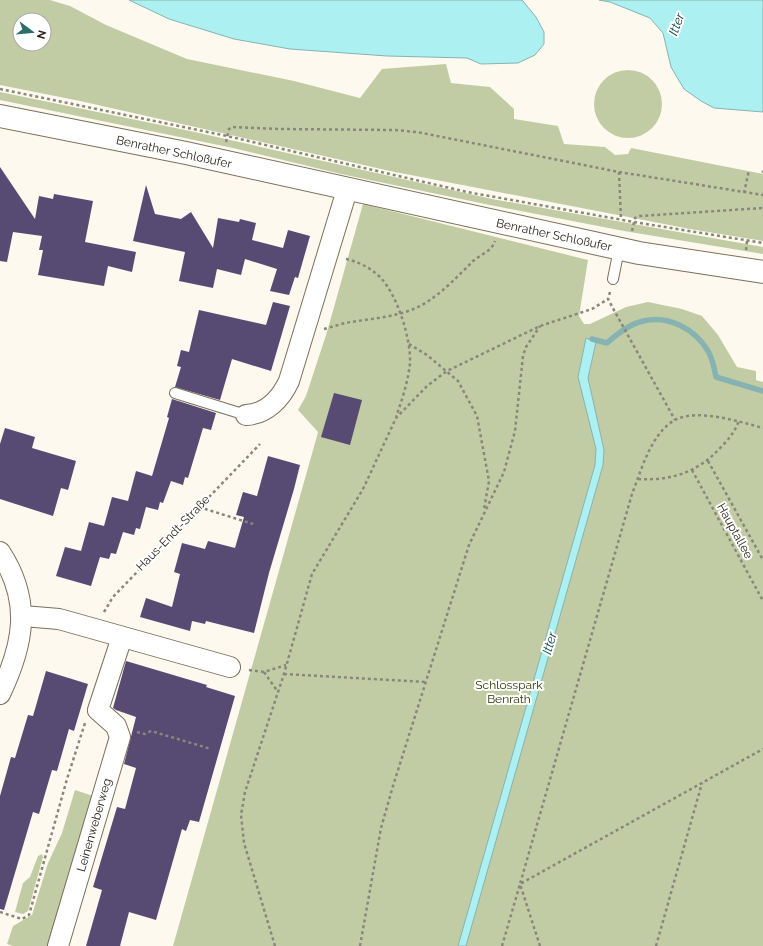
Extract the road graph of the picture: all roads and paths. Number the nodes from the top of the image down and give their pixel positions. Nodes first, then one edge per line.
1 (0, 89) edge
2 (0, 116) edge
3 (228, 136) junction
4 (222, 162) junction
5 (749, 170) dead end
6 (619, 172) junction
7 (347, 190) junction
8 (744, 193) junction
9 (763, 195) edge
10 (763, 208) edge
11 (621, 220) junction
12 (634, 222) junction
13 (500, 223) junction
14 (763, 243) edge
15 (619, 249) junction
16 (328, 255) junction
17 (763, 272) edge
18 (613, 279) joint
19 (608, 299) junction
20 (399, 313) junction
21 (307, 325) junction
22 (540, 326) junction
23 (409, 344) junction
24 (447, 371) junction
25 (175, 393) dead end
26 (246, 415) joint
27 (396, 418) junction
28 (675, 420) junction
29 (738, 421) junction
30 (763, 428) edge
31 (260, 444) dead end
32 (708, 461) junction
33 (692, 470) junction
34 (638, 479) junction
35 (199, 507) junction
36 (484, 512) junction
37 (253, 524) dead end
38 (0, 552) edge
39 (763, 560) edge
40 (763, 601) edge
41 (23, 616) junction
42 (95, 629) junction
43 (122, 636) junction
44 (287, 665) junction
45 (230, 667) joint
46 (264, 672) junction
47 (284, 674) junction
48 (426, 682) junction
49 (278, 692) junction
50 (0, 694) edge
51 (98, 710) junction
52 (116, 726) junction
53 (211, 749) dead end
54 (763, 749) edge
55 (702, 783) junction
56 (520, 884) junction
57 (0, 912) edge
58 (58, 946) edge
59 (275, 946) edge
60 (360, 946) edge
61 (502, 946) edge
62 (540, 946) edge
63 (656, 946) edge

1 - 3 path
2 - 4 street, Benrather Schloßufer
3 - 4 path
3 - 6 path
3 - 11 path
4 - 7 street, Benrather Schloßufer
5 - 8 path
6 - 8 path
6 - 11 path
7 - 13 street, Benrather Schloßufer
7 - 16 street
8 - 9 path
10 - 12 path
11 - 12 path
12 - 14 path
13 - 15 street, Benrather Schloßufer
13 - 20 path
15 - 17 street, Benrather Schloßufer
15 - 18 lane
16 - 20 path
16 - 21 street
18 - 19 path
19 - 22 path
19 - 28 path
20 - 21 path
20 - 23 path
21 - 26 street
22 - 24 path
22 - 36 path
23 - 24 path
23 - 27 path
24 - 27 path
24 - 36 path
25 - 26 lane
27 - 44 path
28 - 29 path
28 - 34 path
29 - 30 path
29 - 32 path
31 - 35 path, Haus-Endt-Straße
32 - 33 path
32 - 39 path, Hauptallee
33 - 34 path
33 - 40 path, Hauptallee
34 - 56 path
35 - 37 path
35 - 42 path, Haus-Endt-Straße
36 - 48 path
38 - 41 street
41 - 42 street
41 - 50 street
42 - 43 street
43 - 45 street
43 - 51 street
44 - 46 path
44 - 47 path
45 - 46 path
46 - 49 path
47 - 48 path
47 - 49 path
48 - 60 path
49 - 59 path
51 - 52 street
51 - 57 path
52 - 53 path
52 - 58 street, Leinenweberweg
54 - 55 path
55 - 56 path
55 - 63 path
56 - 61 path
56 - 62 path

